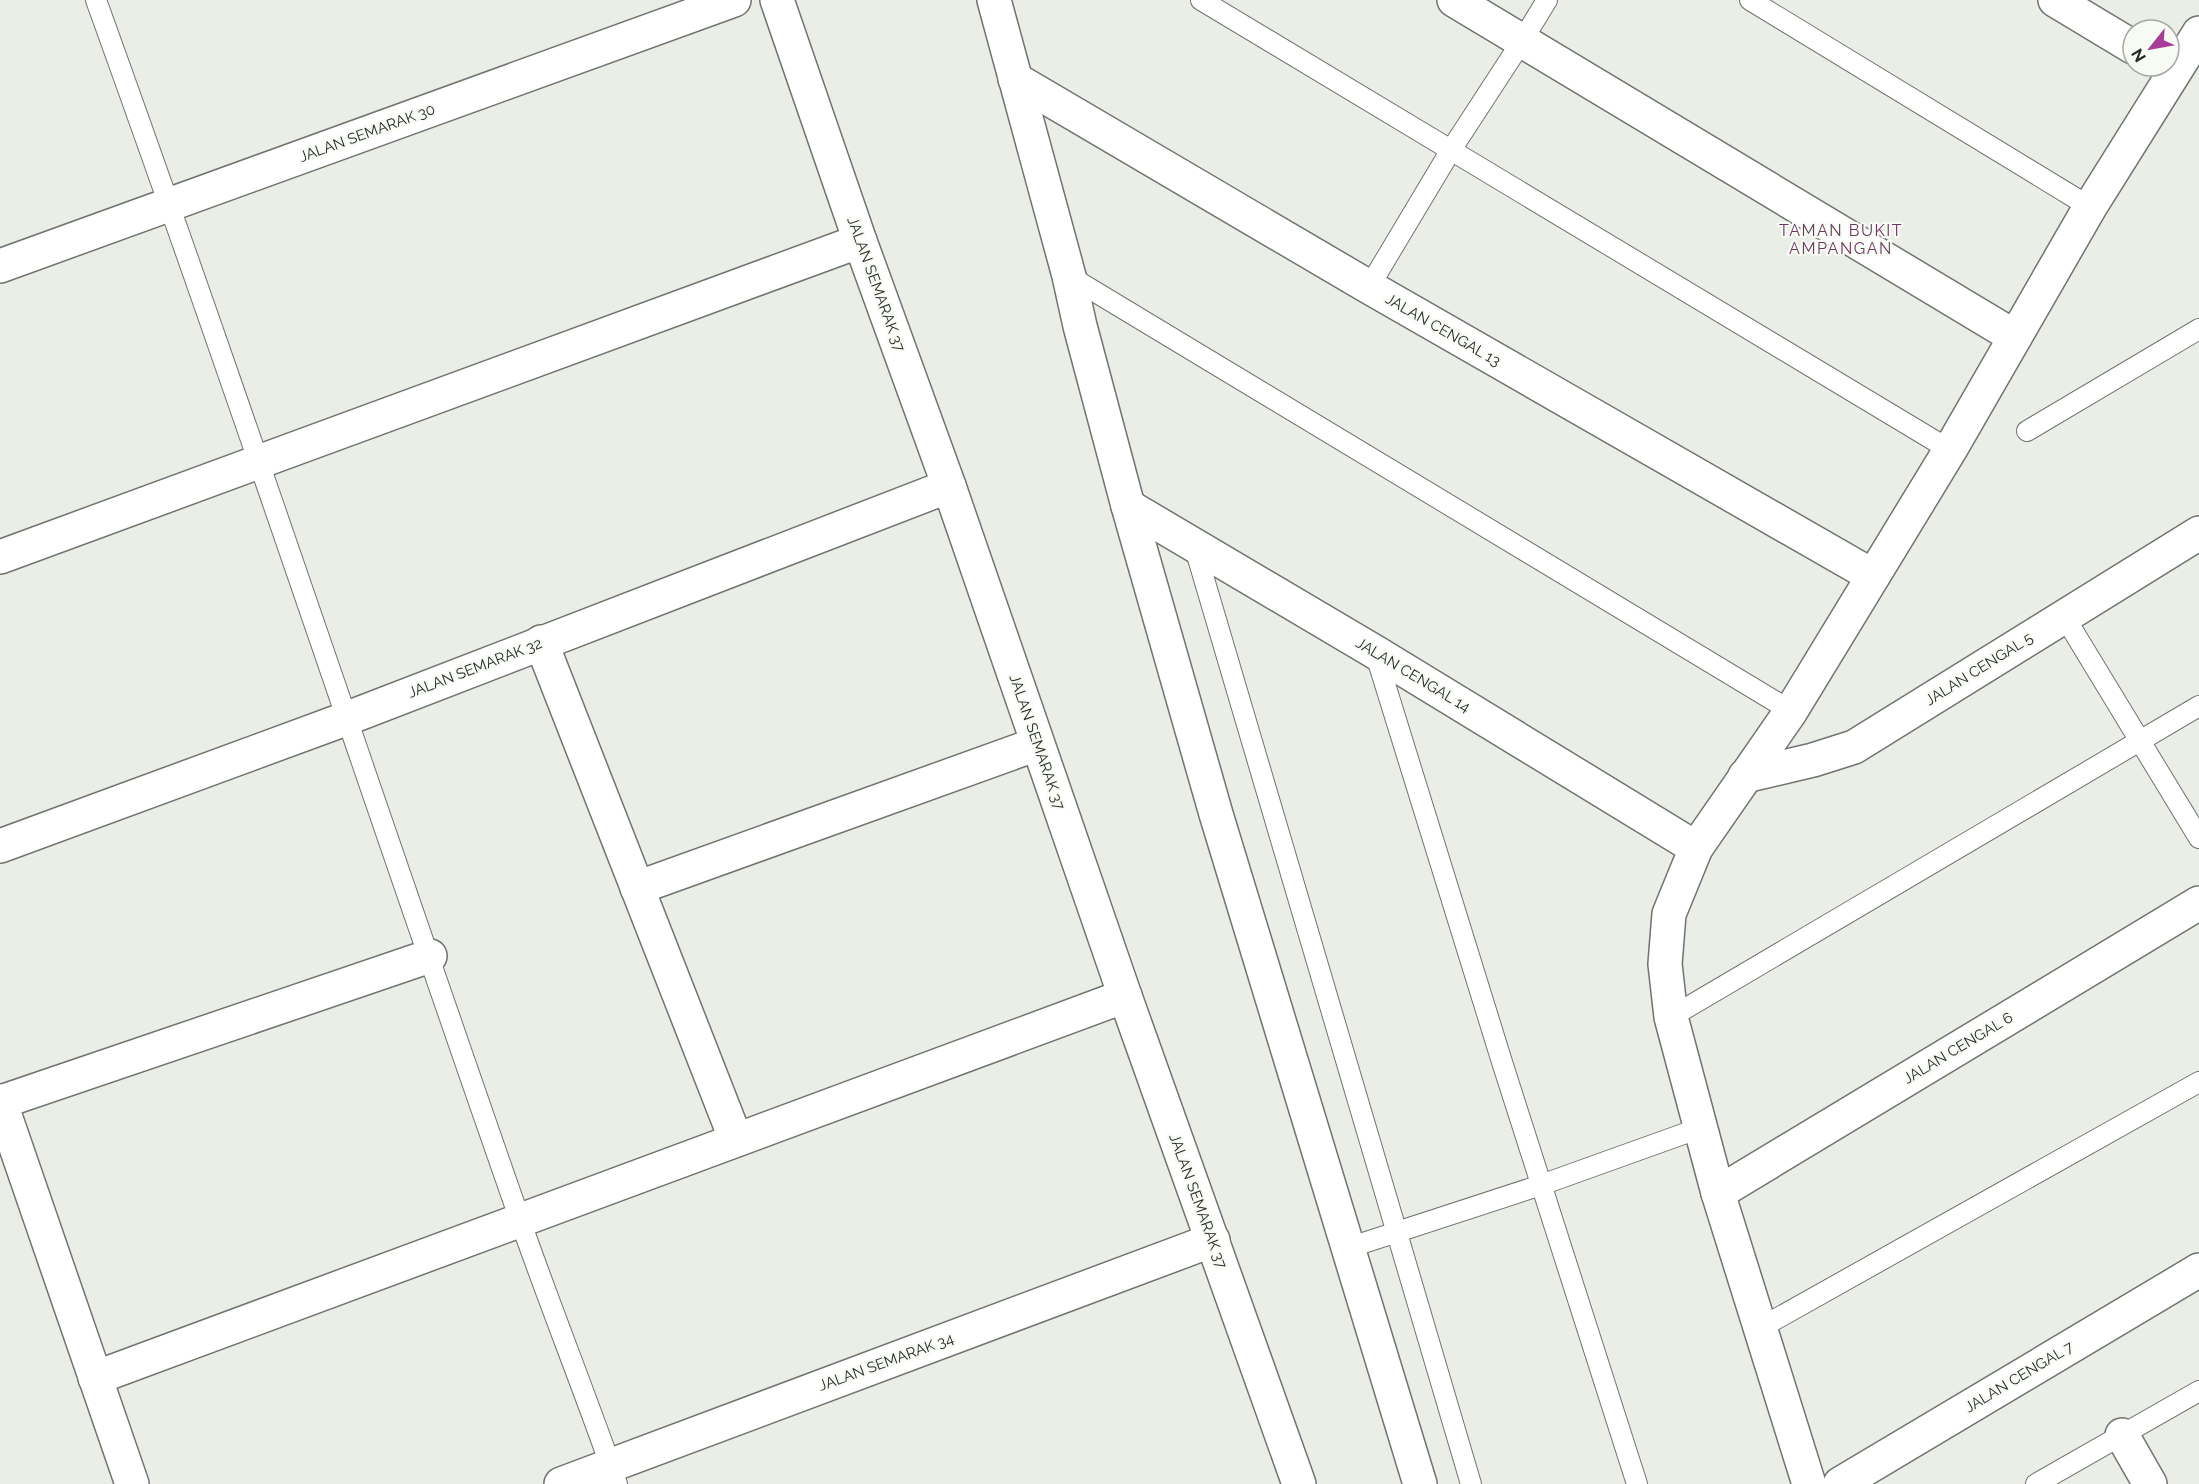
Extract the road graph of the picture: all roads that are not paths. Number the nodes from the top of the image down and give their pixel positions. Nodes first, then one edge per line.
1 (96, 0) edge
2 (734, 0) edge
3 (777, 0) edge
4 (994, 0) edge
5 (1201, 0) edge
6 (1454, 0) edge
7 (1547, 0) edge
8 (1750, 0) edge
9 (2055, 0) edge
10 (2199, 33) edge
11 (2121, 40) edge
12 (1522, 41) junction
13 (2181, 55) edge
14 (2165, 78) edge
15 (1016, 79) junction
16 (1451, 150) junction
17 (170, 205) junction
18 (2090, 207) junction
19 (860, 241) junction
20 (0, 266) edge
21 (1069, 276) junction
22 (1369, 287) junction
23 (2199, 329) edge
24 (2015, 337) junction
25 (2027, 431) dead end
26 (1950, 450) junction
27 (259, 462) junction
28 (949, 486) junction
29 (1128, 506) junction
30 (2199, 533) edge
31 (1194, 545) junction
32 (0, 557) edge
33 (1873, 576) junction
34 (2064, 616) junction
35 (541, 642) junction
36 (1375, 652) junction
37 (2199, 706) edge
38 (1791, 711) junction
39 (348, 718) junction
40 (2139, 742) junction
41 (1037, 744) junction
42 (1745, 776) junction
43 (2199, 838) edge
44 (0, 846) edge
45 (1696, 848) junction
46 (638, 888) junction
47 (2199, 903) edge
48 (430, 956) junction
49 (1125, 996) junction
50 (1671, 1017) junction
51 (2199, 1082) edge
52 (0, 1102) edge
53 (1700, 1128) junction
54 (736, 1140) junction
55 (1541, 1185) junction
56 (1718, 1193) junction
57 (520, 1219) junction
58 (1397, 1232) junction
59 (1212, 1240) junction
60 (1348, 1248) junction
61 (2199, 1270) edge
62 (1760, 1328) junction
63 (95, 1378) junction
64 (2199, 1391) edge
65 (2122, 1435) junction
66 (614, 1474) edge
67 (132, 1484) edge
68 (561, 1484) edge
69 (1299, 1484) edge
70 (1420, 1484) edge
71 (1471, 1484) edge
72 (1637, 1484) edge
73 (1809, 1484) edge
74 (1840, 1484) edge
75 (2036, 1484) edge
76 (2150, 1484) edge

1 - 17 lane
2 - 17 street, JALAN SEMARAK 30
3 - 19 street, JALAN SEMARAK 37
4 - 15 street
5 - 16 lane
6 - 12 street
7 - 12 lane
8 - 18 lane
9 - 11 street
10 - 13 street
12 - 16 lane
12 - 24 street
14 - 18 street
15 - 21 street
15 - 22 street, JALAN CENGAL 13
16 - 22 lane
16 - 26 lane
17 - 20 street, JALAN SEMARAK 30
17 - 27 lane
18 - 24 street
19 - 27 street
19 - 28 street, JALAN SEMARAK 37
21 - 29 street
21 - 38 lane
22 - 33 street, JALAN CENGAL 13
23 - 25 lane
24 - 26 street
26 - 33 street
27 - 32 street
27 - 39 lane
28 - 35 street, JALAN SEMARAK 32
28 - 41 street, JALAN SEMARAK 37
29 - 31 street, JALAN CENGAL 14
29 - 60 street
30 - 34 street, JALAN CENGAL 5
31 - 36 street, JALAN CENGAL 14
31 - 58 lane
33 - 38 street
34 - 40 lane
34 - 42 street, JALAN CENGAL 5
35 - 39 street, JALAN SEMARAK 32
35 - 46 street
36 - 45 street, JALAN CENGAL 14
36 - 55 lane
37 - 40 lane
38 - 42 street
39 - 44 street, JALAN SEMARAK 32
39 - 48 lane
40 - 43 lane
40 - 50 lane
41 - 46 street
41 - 49 street, JALAN SEMARAK 37
42 - 45 street
45 - 50 street
46 - 54 street
47 - 56 street, JALAN CENGAL 6
48 - 52 street
48 - 57 lane
49 - 54 street
49 - 59 street, JALAN SEMARAK 37
50 - 53 street
51 - 62 lane
52 - 63 street
53 - 55 lane
53 - 56 street
54 - 57 street
55 - 58 lane
55 - 72 lane
56 - 62 street
57 - 63 street
57 - 66 lane
58 - 60 lane
58 - 71 lane
59 - 66 street, JALAN SEMARAK 34
59 - 69 street, JALAN SEMARAK 37
60 - 70 street
61 - 74 street, JALAN CENGAL 7
62 - 73 street
63 - 67 street
64 - 65 lane
65 - 75 lane
65 - 76 street
66 - 68 street, JALAN SEMARAK 34

